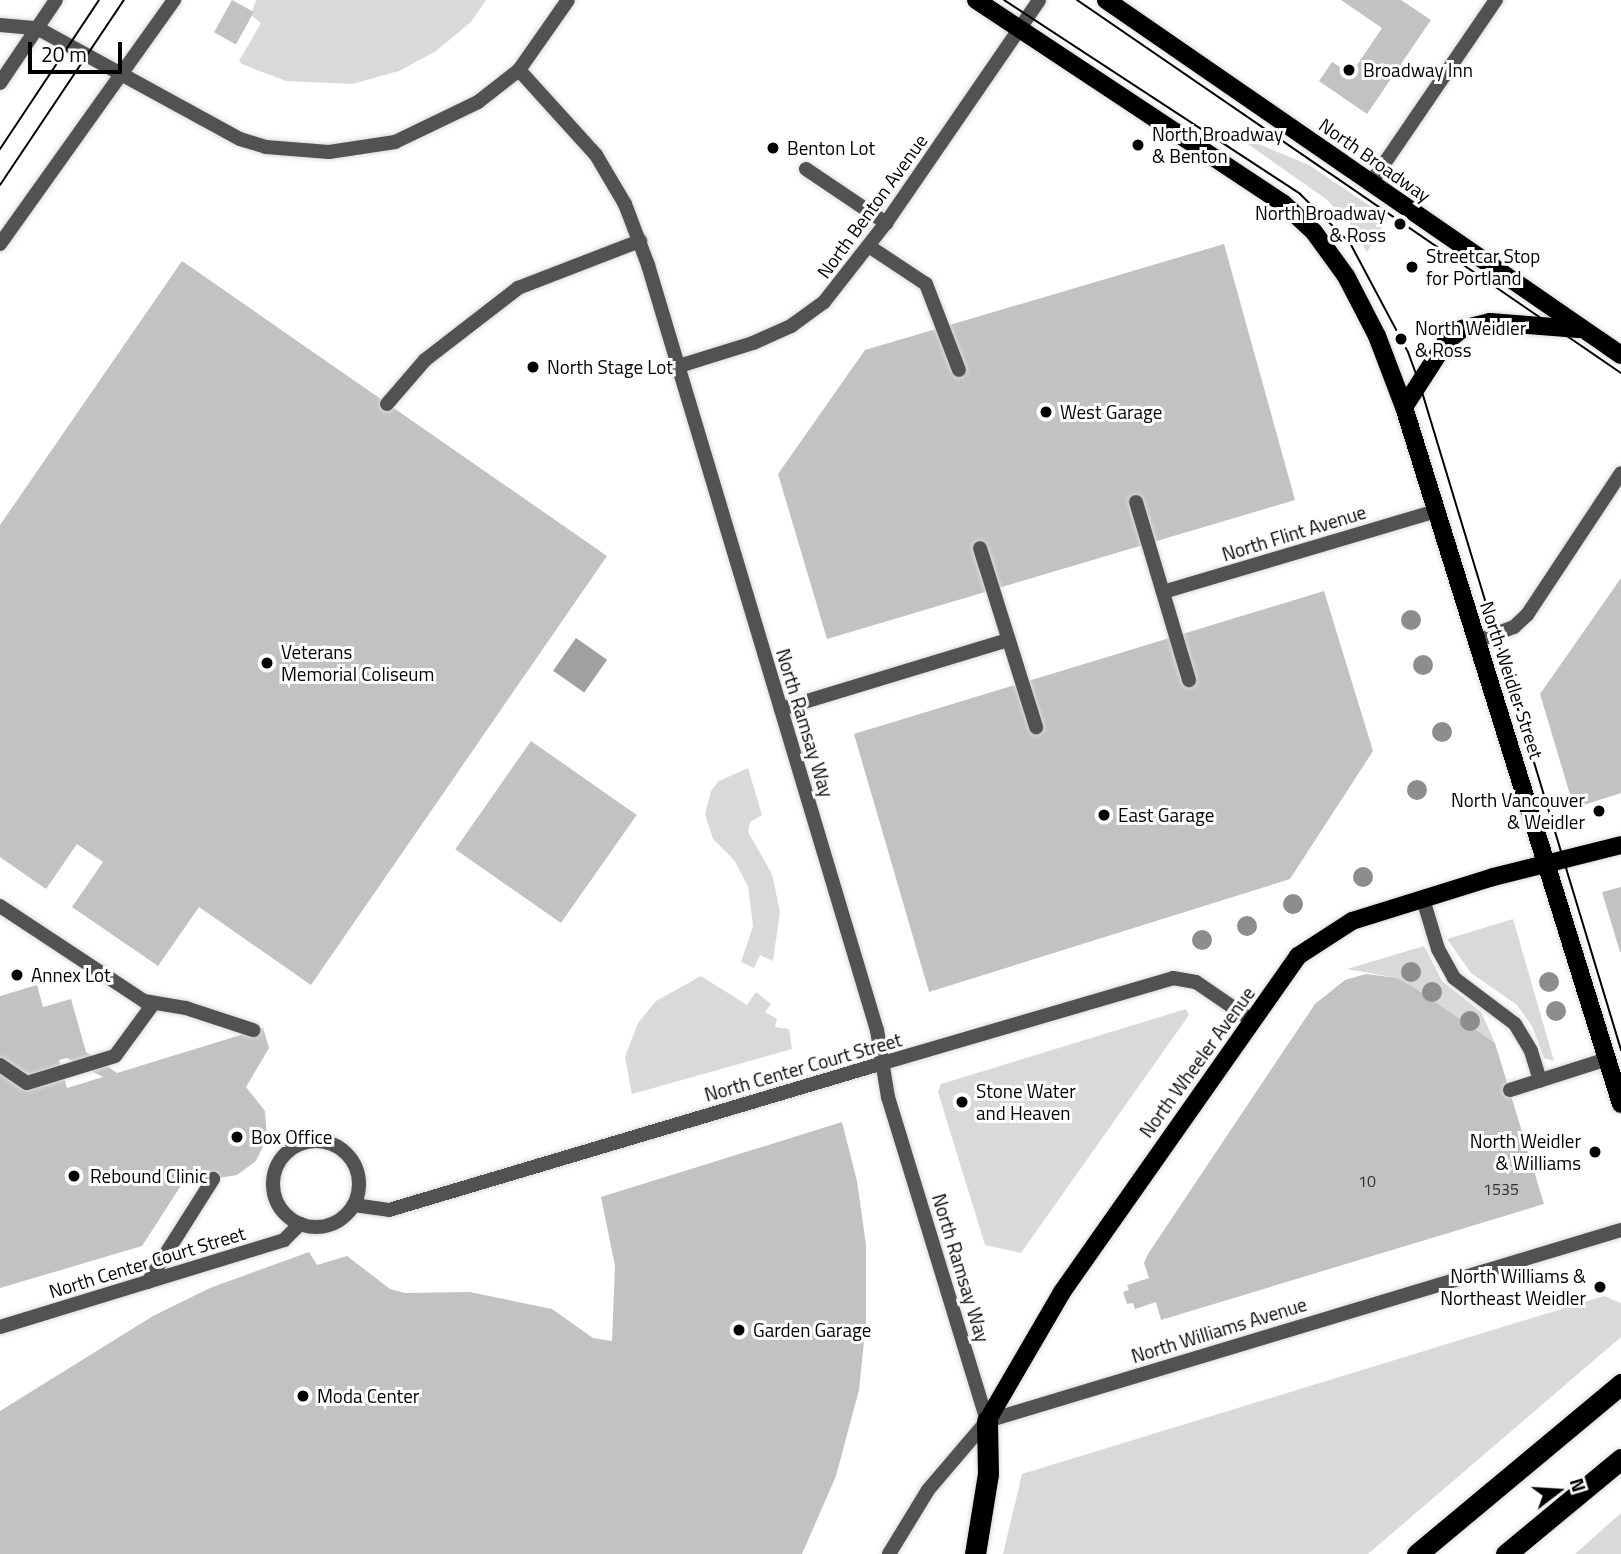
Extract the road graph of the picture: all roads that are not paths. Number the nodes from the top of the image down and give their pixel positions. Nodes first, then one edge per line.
1 (55, 0) edge
2 (174, 0) edge
3 (568, 0) edge
4 (976, 0) edge
5 (1039, 0) edge
6 (1105, 0) edge
7 (1496, 0) edge
8 (0, 25) edge
9 (37, 28) junction
10 (1020, 29) junction
11 (519, 70) junction
12 (120, 74) junction
13 (0, 83) edge
14 (806, 169) dead end
15 (1371, 183) junction
16 (886, 223) junction
17 (640, 241) junction
18 (0, 244) edge
19 (870, 247) junction
20 (1583, 329) junction
21 (1621, 355) edge
22 (679, 366) junction
23 (959, 370) dead end
24 (387, 404) dead end
25 (1404, 407) junction
26 (1621, 473) edge
27 (1136, 502) dead end
28 (1436, 511) junction
29 (980, 548) dead end
30 (1163, 593) junction
31 (1009, 640) junction
32 (1477, 642) junction
33 (1189, 681) dead end
34 (781, 709) junction
35 (1036, 727) dead end
36 (1621, 845) edge
37 (1547, 865) junction
38 (1423, 899) junction
39 (0, 906) edge
40 (153, 1004) junction
41 (1253, 1021) junction
42 (253, 1030) dead end
43 (1607, 1059) junction
44 (883, 1063) junction
45 (0, 1065) edge
46 (1618, 1080) edge
47 (1540, 1081) junction
48 (1510, 1090) dead end
49 (1621, 1104) edge
50 (213, 1179) dead end
51 (354, 1205) junction
52 (300, 1224) junction
53 (1621, 1230) edge
54 (148, 1282) junction
55 (0, 1327) edge
56 (1621, 1384) edge
57 (987, 1421) junction
58 (1621, 1459) edge
59 (889, 1554) edge
60 (975, 1554) edge
61 (1417, 1554) edge
62 (1506, 1554) edge

1 - 9 street
2 - 12 street
3 - 11 street
4 - 10 main road
5 - 10 street, North Benton Avenue
6 - 15 main road, North Broadway
7 - 15 street
8 - 9 street
9 - 12 street
9 - 13 street
10 - 16 street, North Benton Avenue
10 - 25 main road, North Weidler Street
11 - 12 street
11 - 17 street, North Ramsay Way
12 - 18 street
14 - 16 street
15 - 20 main road, North Broadway
16 - 19 street, North Benton Avenue
17 - 22 street, North Ramsay Way
17 - 24 street
19 - 22 street, North Benton Avenue
19 - 23 street
20 - 21 main road, North Broadway
20 - 25 main road
22 - 34 street, North Ramsay Way
25 - 28 main road, North Weidler Street
26 - 32 street
27 - 30 street
28 - 30 street, North Flint Avenue
28 - 32 main road, North Weidler Street
29 - 31 street
30 - 33 street
31 - 34 street
31 - 35 street
32 - 37 main road, North Weidler Street
34 - 44 street, North Ramsay Way
36 - 37 main road, North Wheeler Avenue
37 - 38 main road, North Wheeler Avenue
37 - 43 main road, North Weidler Street
38 - 41 main road, North Wheeler Avenue
38 - 47 street
39 - 40 street
40 - 42 street
40 - 45 street
41 - 44 street, North Center Court Street
41 - 57 main road, North Wheeler Avenue
43 - 46 main road, North Weidler Street
43 - 47 street
44 - 51 street, North Center Court Street
44 - 57 street, North Ramsay Way
46 - 49 main road, North Weidler Street
47 - 48 street
50 - 54 street
51 - 52 street
51 - 52 street
52 - 54 street, North Center Court Street
53 - 57 street, North Williams Avenue
54 - 55 street, North Center Court Street
56 - 61 highway
57 - 59 street
57 - 60 highway
58 - 62 highway

